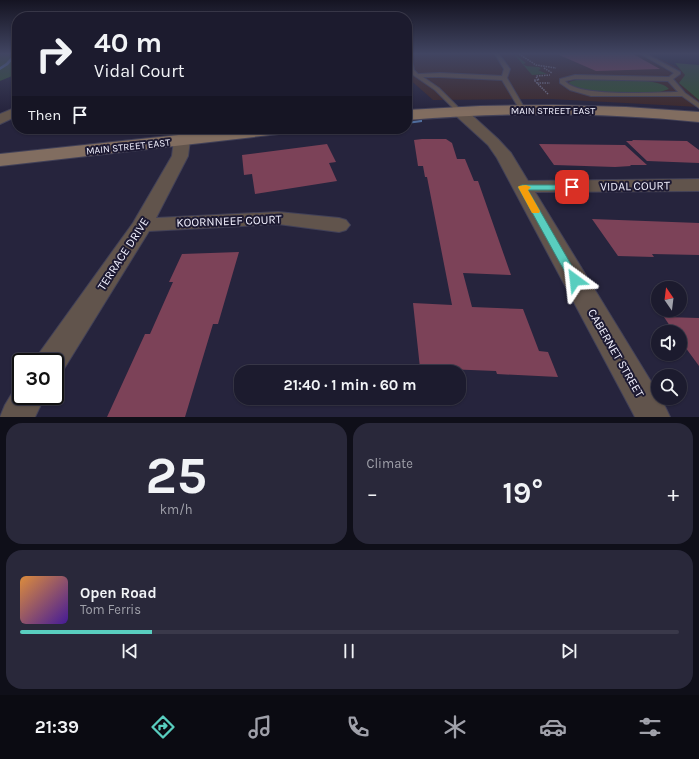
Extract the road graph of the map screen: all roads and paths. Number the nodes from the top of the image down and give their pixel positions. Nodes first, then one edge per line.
1 (414, 73) edge
2 (506, 73) edge
3 (550, 73) dead end
4 (677, 73) edge
5 (417, 76) junction
6 (504, 78) junction
7 (670, 79) junction
8 (536, 83) junction
9 (555, 83) dead end
10 (683, 94) junction
11 (550, 96) dead end
12 (699, 106) edge
13 (522, 109) junction
14 (459, 111) junction
15 (12, 114) edge
16 (412, 115) edge
17 (699, 117) edge
18 (0, 120) edge
19 (235, 134) edge
20 (182, 140) junction
21 (0, 160) edge
22 (699, 185) edge
23 (522, 187) junction
24 (142, 225) junction
25 (339, 225) dead end
26 (57, 353) edge
27 (24, 405) edge
28 (17, 417) edge
29 (653, 417) edge

1 - 5 lane
2 - 6 lane
3 - 8 path
4 - 7 lane
5 - 6 lane
5 - 14 lane
6 - 13 lane
7 - 10 lane
7 - 10 lane
8 - 9 path
8 - 11 path
10 - 12 lane
13 - 14 main road, MAIN STREET EAST
13 - 17 main road, MAIN STREET EAST
14 - 16 main road, MAIN STREET EAST
14 - 23 street, CABERNET STREET
15 - 18 street
19 - 20 main road, MAIN STREET EAST
20 - 21 main road, MAIN STREET EAST
20 - 24 street, TERRACE DRIVE
22 - 23 street, VIDAL COURT
23 - 29 street, CABERNET STREET
24 - 25 street, KOORNNEEF COURT
24 - 26 street, TERRACE DRIVE
27 - 28 street

